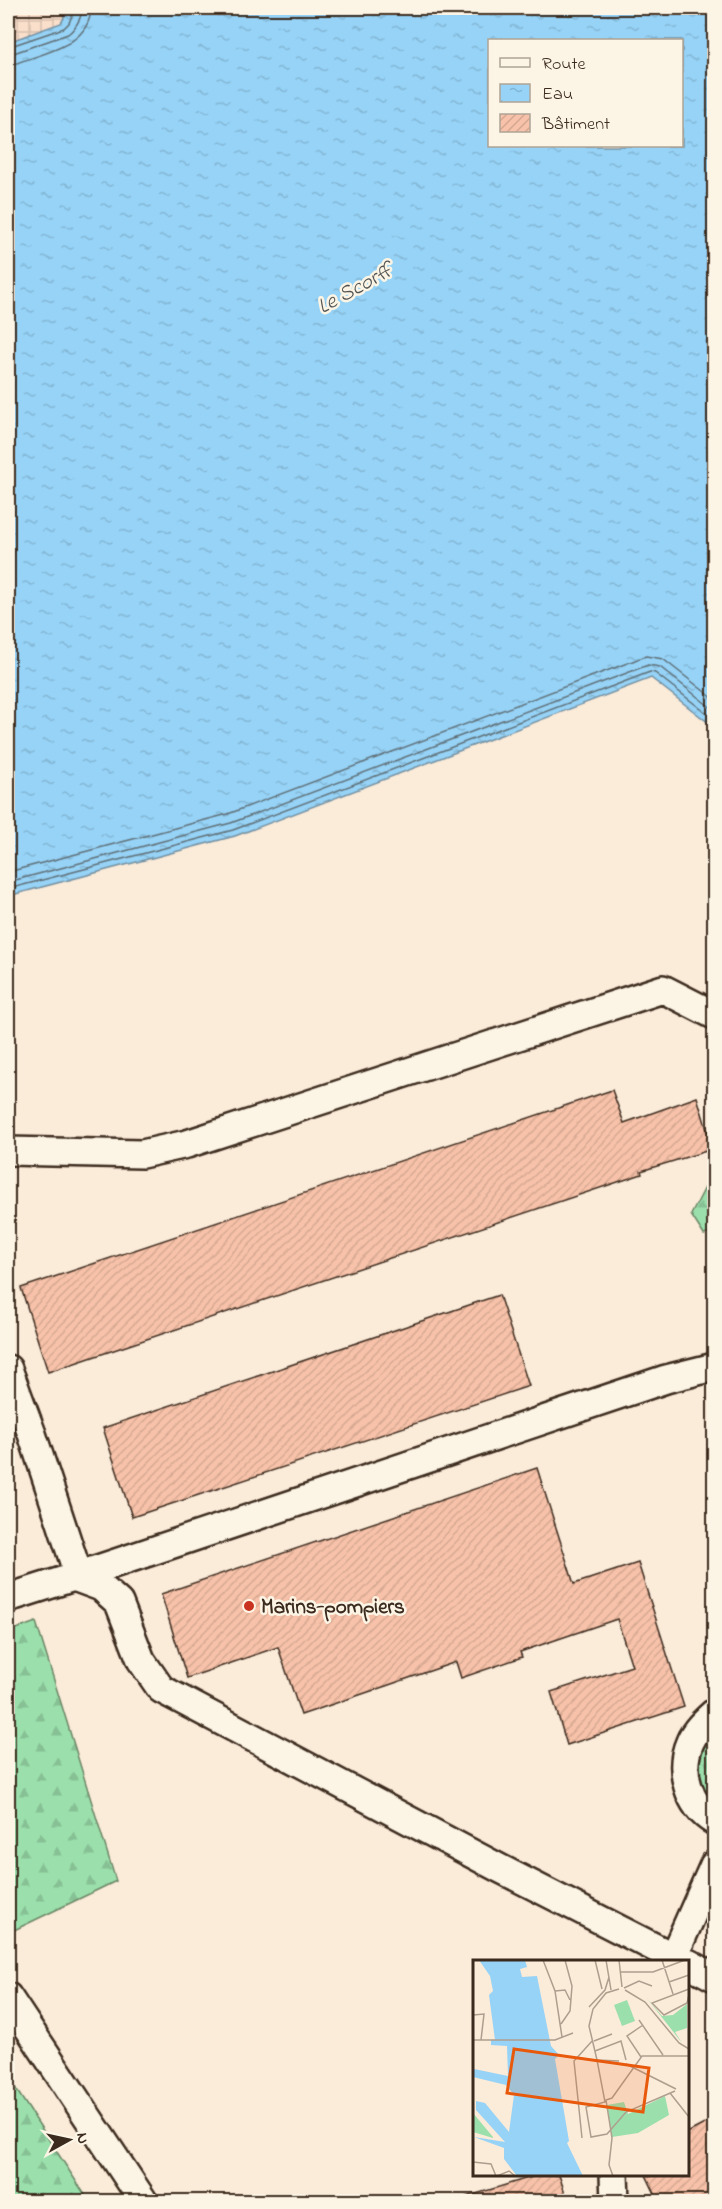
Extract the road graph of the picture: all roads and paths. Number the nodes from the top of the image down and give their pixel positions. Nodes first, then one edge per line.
1 (714, 1015) edge
2 (8, 1151) edge
3 (714, 1367) edge
4 (8, 1369) edge
5 (74, 1577) junction
6 (8, 1598) edge
7 (714, 1713) edge
8 (714, 1821) edge
9 (714, 1865) edge
10 (677, 1960) edge
11 (679, 1960) edge
12 (689, 1966) edge
13 (714, 1977) edge
14 (8, 1997) edge
15 (614, 2176) edge
16 (144, 2202) edge
17 (615, 2202) edge

1 - 2 street
3 - 5 street
4 - 5 street
5 - 6 street
5 - 10 street
7 - 8 street
9 - 11 street
12 - 13 street
14 - 16 street
15 - 17 street

